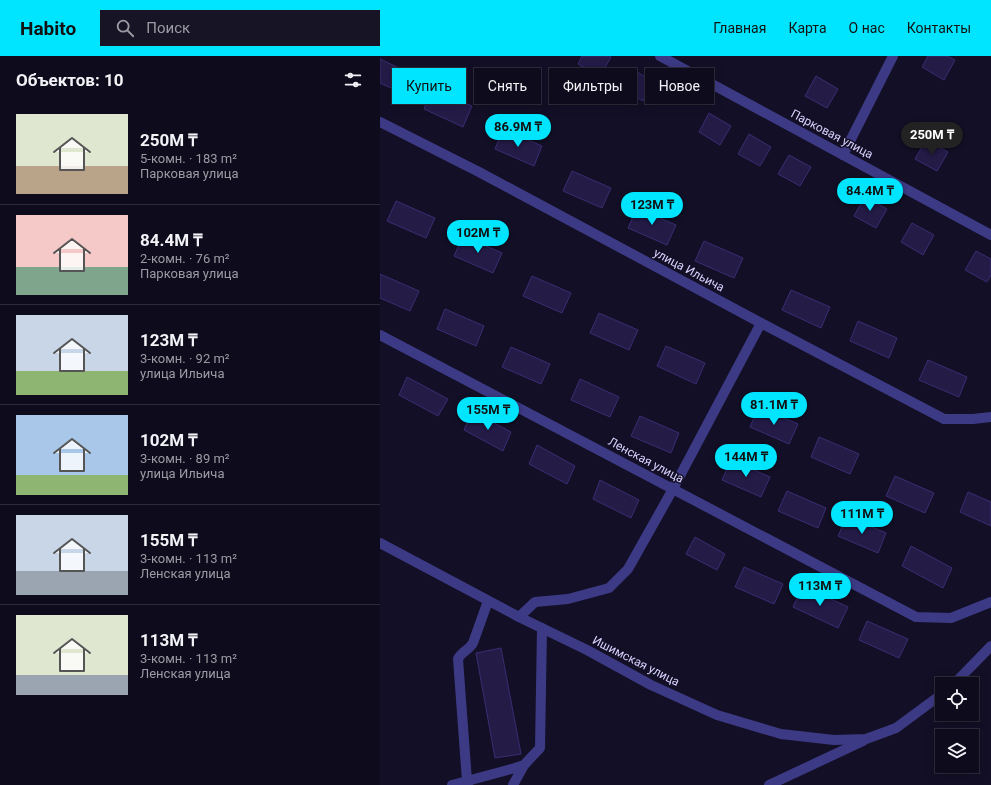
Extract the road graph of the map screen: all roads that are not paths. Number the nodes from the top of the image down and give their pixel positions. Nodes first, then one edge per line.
1 (660, 56) edge
2 (893, 56) edge
3 (380, 122) edge
4 (843, 155) junction
5 (991, 235) edge
6 (760, 323) junction
7 (380, 335) edge
8 (991, 417) edge
9 (672, 489) junction
10 (380, 544) edge
11 (488, 601) junction
12 (991, 602) edge
13 (519, 618) junction
14 (542, 628) junction
15 (991, 646) edge
16 (961, 677) edge
17 (935, 699) edge
18 (866, 739) junction
19 (524, 765) junction
20 (467, 783) edge
21 (452, 785) edge
22 (513, 785) edge
23 (770, 785) edge

1 - 4 street, Парковая улица
2 - 4 street
3 - 6 street, улица Ильича
4 - 5 street, Парковая улица
6 - 8 street, улица Ильича
6 - 9 street
7 - 9 street, Ленская улица
9 - 12 street, Ленская улица
9 - 13 street
10 - 11 street, Ишимская улица
11 - 13 street, Ишимская улица
11 - 20 street
13 - 14 street, Ишимская улица
14 - 18 street, Ишимская улица
14 - 19 street
15 - 16 street
17 - 18 street, Ишимская улица
18 - 23 street
19 - 20 street
19 - 22 street
20 - 21 street

